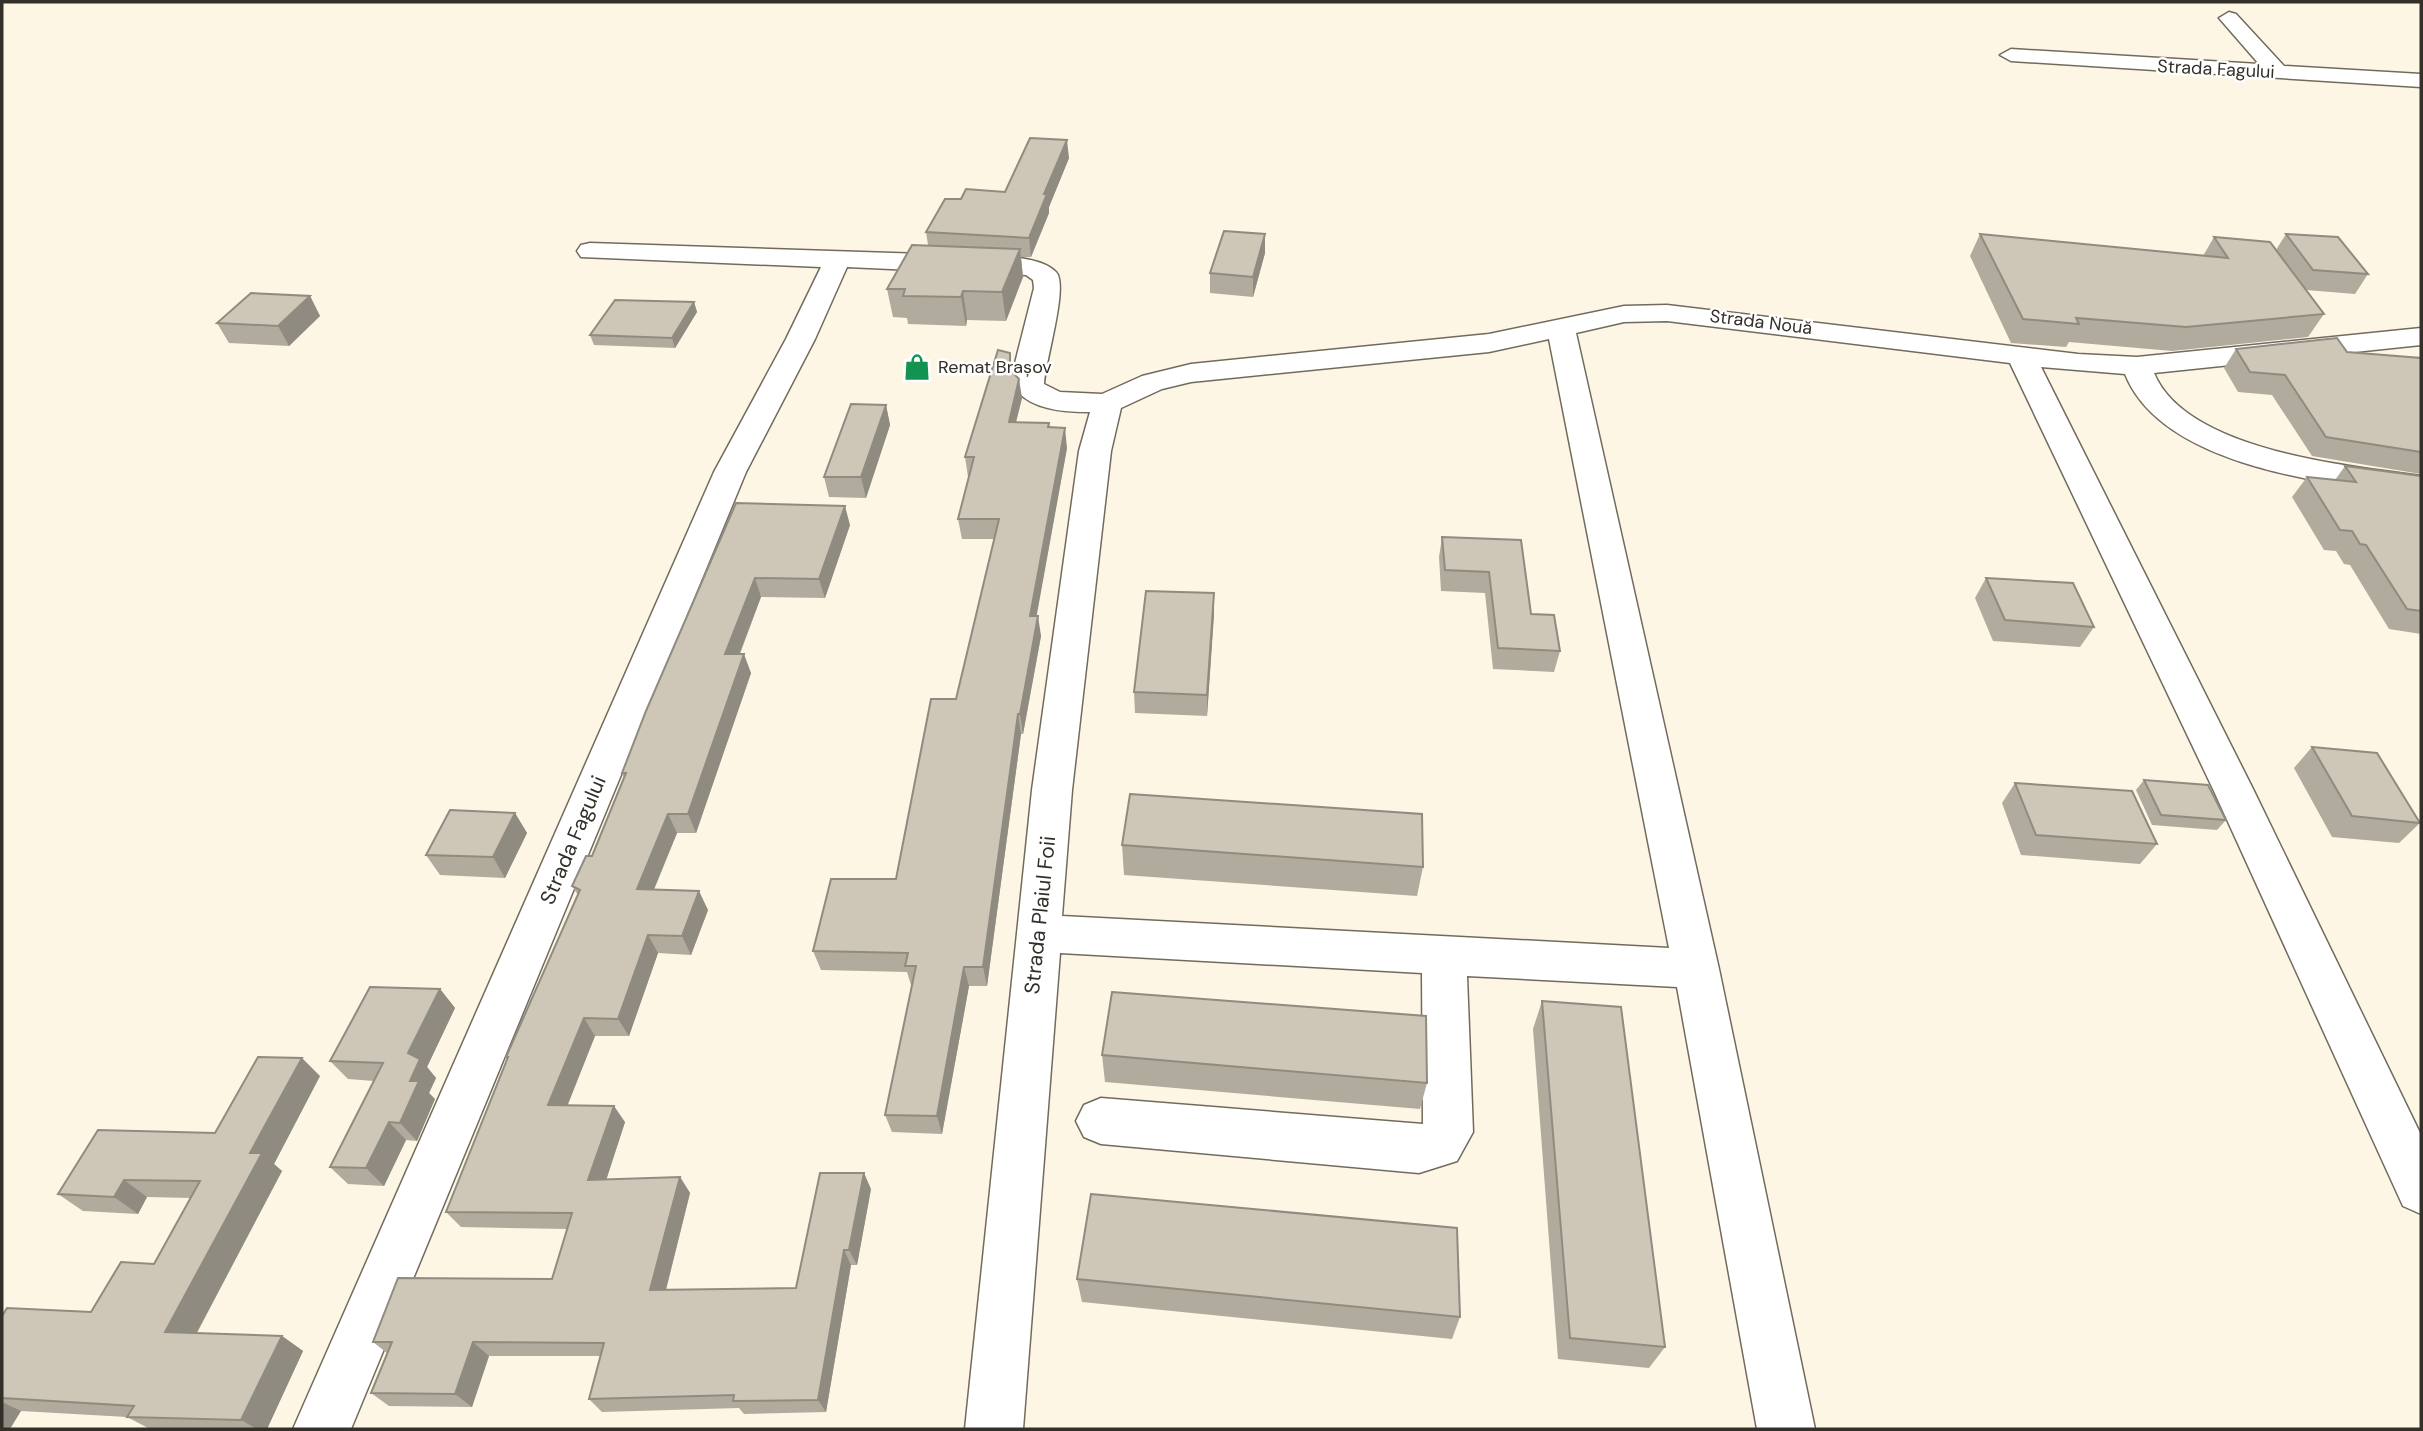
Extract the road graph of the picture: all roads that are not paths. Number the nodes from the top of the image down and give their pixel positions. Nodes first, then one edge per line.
1 (2229, 18) dead end
2 (2011, 55) dead end
3 (2278, 72) junction
4 (2421, 81) edge
5 (590, 251) dead end
6 (838, 258) junction
7 (1561, 327) junction
8 (2421, 337) edge
9 (2021, 356) junction
10 (2137, 366) junction
11 (1107, 402) junction
12 (2421, 486) edge
13 (1038, 933) junction
14 (1444, 955) junction
15 (1696, 969) junction
16 (1101, 1121) dead end
17 (2421, 1189) edge
18 (322, 1429) edge
19 (994, 1429) edge
20 (1786, 1429) edge

1 - 3 street
2 - 3 street, Strada Fagului
3 - 4 street, Strada Fagului
5 - 6 street
6 - 11 street
6 - 18 street, Strada Fagului
7 - 9 street, Strada Nouă
7 - 11 street, Strada Nouă
7 - 15 street
8 - 10 street, Strada Nouă
9 - 10 street, Strada Nouă
9 - 17 street
10 - 12 street
11 - 13 street, Strada Plaiul Foii
13 - 14 street
13 - 19 street, Strada Plaiul Foii
14 - 15 street
14 - 16 street
15 - 20 street

